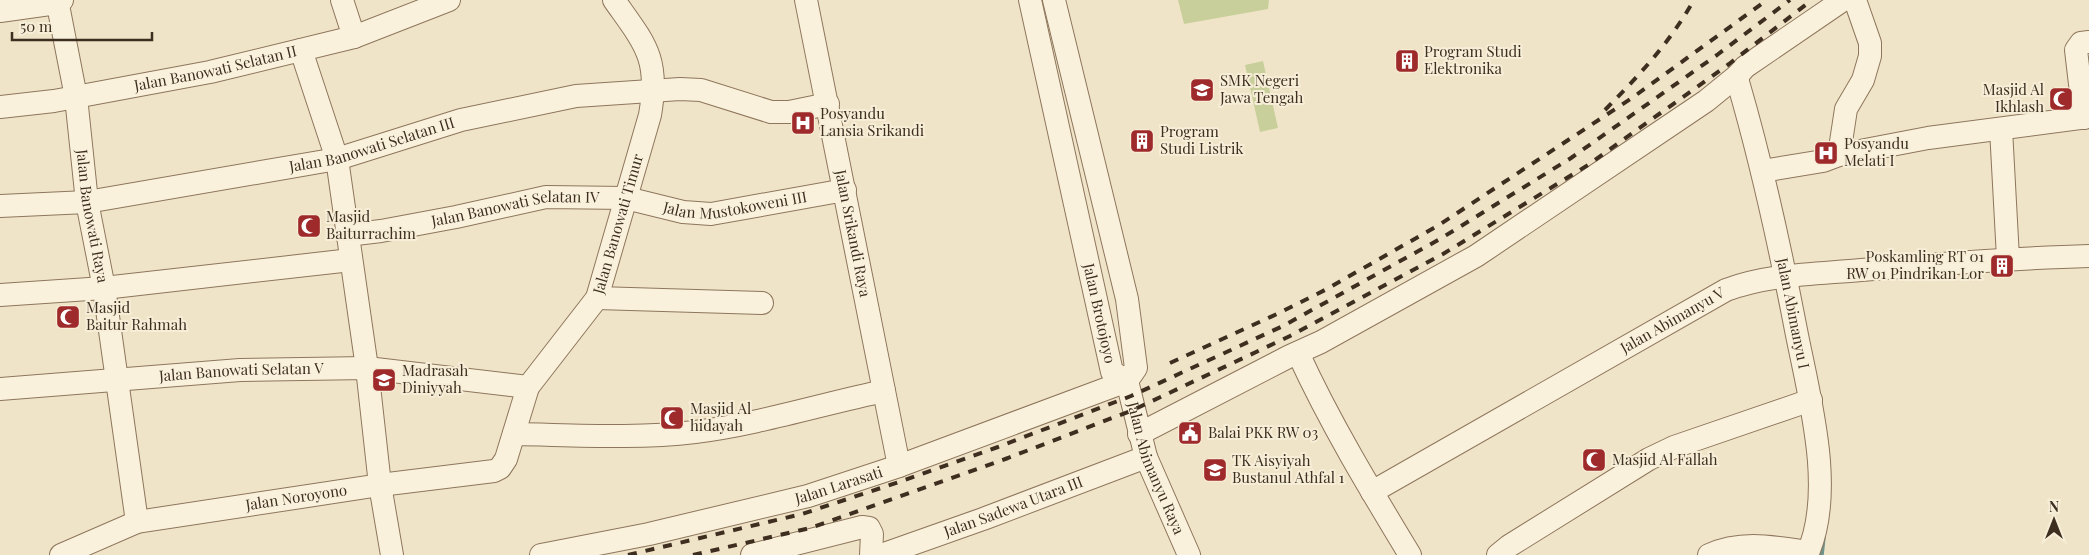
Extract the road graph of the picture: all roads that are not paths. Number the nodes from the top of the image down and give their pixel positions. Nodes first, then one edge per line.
1 (342, 0) edge
2 (448, 0) edge
3 (614, 0) edge
4 (806, 0) edge
5 (1030, 0) edge
6 (1054, 0) edge
7 (1843, 0) edge
8 (1855, 0) edge
9 (58, 1) edge
10 (0, 11) edge
11 (354, 37) junction
12 (1064, 38) junction
13 (2089, 42) edge
14 (1040, 44) junction
15 (301, 50) junction
16 (1738, 75) junction
17 (654, 91) junction
18 (76, 97) junction
19 (828, 104) junction
20 (0, 107) edge
21 (2087, 117) edge
22 (2001, 129) junction
23 (1839, 155) junction
24 (336, 159) junction
25 (1762, 171) junction
26 (845, 190) junction
27 (626, 198) junction
28 (87, 202) junction
29 (0, 206) edge
30 (347, 235) junction
31 (2089, 256) edge
32 (2008, 258) junction
33 (351, 260) junction
34 (1786, 277) junction
35 (104, 288) junction
36 (0, 295) edge
37 (597, 298) junction
38 (1127, 299) junction
39 (762, 303) dead end
40 (1099, 306) junction
41 (1298, 353) junction
42 (367, 368) junction
43 (118, 380) junction
44 (1127, 381) junction
45 (528, 387) junction
46 (0, 389) edge
47 (884, 391) junction
48 (1811, 400) junction
49 (514, 434) junction
50 (1139, 434) junction
51 (1146, 457) junction
52 (899, 466) junction
53 (380, 485) junction
54 (1372, 492) junction
55 (137, 522) junction
56 (1808, 554) edge
57 (61, 555) edge
58 (392, 555) edge
59 (541, 555) edge
60 (752, 555) edge
61 (871, 555) edge
62 (881, 555) edge
63 (1189, 555) edge
64 (1410, 555) edge
65 (1498, 555) edge
66 (1708, 555) edge

1 - 11 street
2 - 11 street, Jalan Banowati Selatan II
3 - 17 street, Jalan Banowati Timur
4 - 19 street, Jalan Srikandi Raya
5 - 14 street, Jalan Brotojoyo
6 - 12 street, Jalan Brotojoyo
7 - 16 street
8 - 23 street
9 - 10 street
9 - 18 street, Jalan Banowati Raya
11 - 15 street, Jalan Banowati Selatan II
12 - 14 street
12 - 38 street, Jalan Brotojoyo
13 - 21 street
14 - 40 street, Jalan Brotojoyo
15 - 18 street, Jalan Banowati Selatan II
15 - 24 street
16 - 25 street, Jalan Abimanyu I
16 - 41 street
17 - 19 street, Jalan Banowati Selatan III
17 - 24 street, Jalan Banowati Selatan III
17 - 27 street, Jalan Banowati Timur
18 - 20 street, Jalan Banowati Selatan II
18 - 28 street, Jalan Banowati Raya
19 - 26 street, Jalan Srikandi Raya
21 - 22 street
22 - 23 street
22 - 32 street
23 - 25 street
24 - 28 street, Jalan Banowati Selatan III
24 - 30 street
25 - 34 street, Jalan Abimanyu I
26 - 27 street, Jalan Mustokoweni III
26 - 47 street, Jalan Srikandi Raya
27 - 30 street, Jalan Banowati Selatan IV
27 - 37 street, Jalan Banowati Timur
28 - 29 street, Jalan Banowati Selatan III
28 - 35 street, Jalan Banowati Raya
30 - 33 street
31 - 32 street, Jalan Abimanyu V
32 - 34 street, Jalan Abimanyu V
33 - 35 street
33 - 42 street
34 - 48 street, Jalan Abimanyu I
34 - 54 street, Jalan Abimanyu V
35 - 36 street
35 - 43 street, Jalan Banowati Raya
37 - 39 street
37 - 45 street, Jalan Banowati Timur
38 - 40 street
38 - 44 street, Jalan Brotojoyo
40 - 44 street, Jalan Brotojoyo
41 - 50 street
41 - 54 street
42 - 43 street, Jalan Banowati Selatan V
42 - 45 street, Jalan Banowati Selatan V
42 - 53 street
43 - 46 street, Jalan Banowati Selatan V
43 - 55 street, Jalan Banowati Raya
44 - 50 street, Jalan Abimanyu Raya
44 - 52 street, Jalan Larasati
45 - 49 street, Jalan Banowati Timur
47 - 49 street
47 - 52 street, Jalan Srikandi Raya
48 - 56 street, Jalan Abimanyu I
48 - 65 street
49 - 53 street, Jalan Noroyono
50 - 51 street, Jalan Abimanyu Raya
51 - 62 street, Jalan Sadewa Utara III
51 - 63 street, Jalan Abimanyu Raya
52 - 59 street, Jalan Larasati
53 - 55 street, Jalan Noroyono
53 - 58 street
54 - 64 street
55 - 57 street, Jalan Noroyono
56 - 66 street
60 - 61 street

